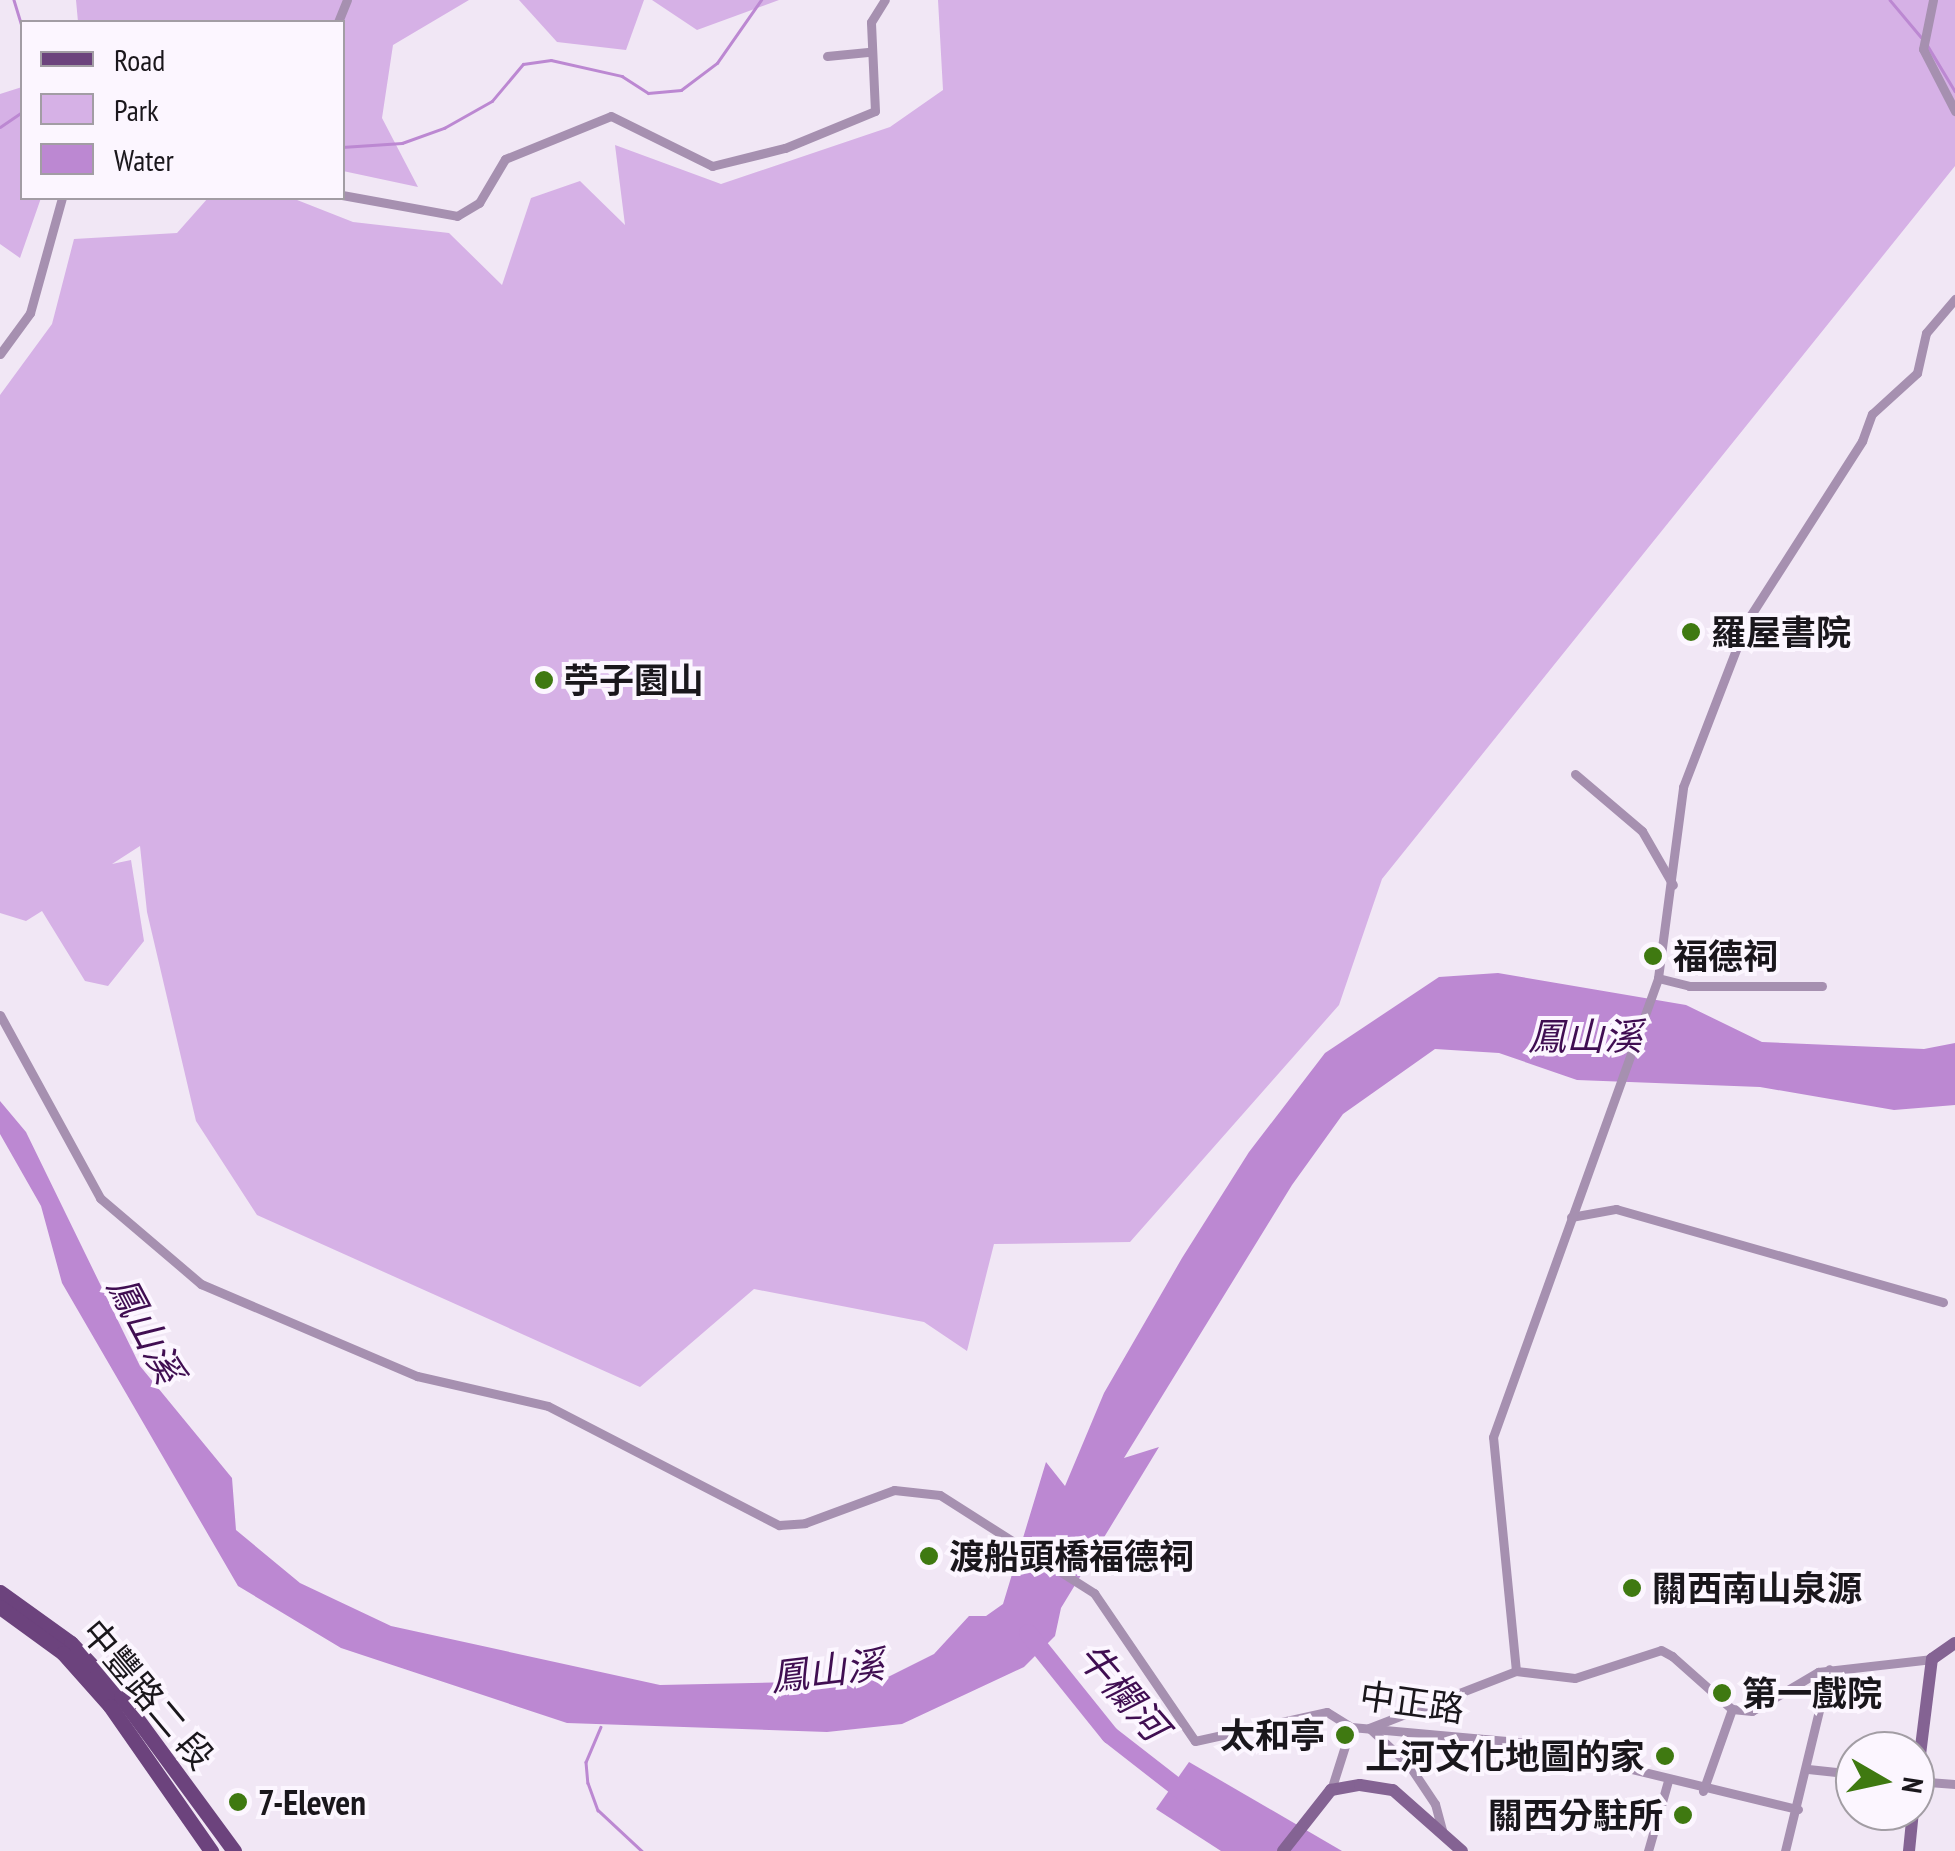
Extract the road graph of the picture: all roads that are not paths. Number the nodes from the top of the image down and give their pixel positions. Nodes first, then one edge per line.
1 (886, 0) edge
2 (1934, 0) edge
3 (868, 52) junction
4 (827, 56) dead end
5 (1955, 110) edge
6 (345, 196) edge
7 (61, 200) edge
8 (1955, 299) edge
9 (0, 354) edge
10 (1575, 774) dead end
11 (1672, 885) junction
12 (1658, 978) junction
13 (1822, 986) dead end
14 (0, 1015) edge
15 (1571, 1217) junction
16 (1943, 1302) dead end
17 (4, 1602) edge
18 (1955, 1643) edge
19 (1932, 1659) junction
20 (1830, 1669) junction
21 (1516, 1671) junction
22 (1732, 1709) junction
23 (1351, 1726) junction
24 (1369, 1728) junction
25 (1922, 1731) edge
26 (1808, 1769) junction
27 (1835, 1772) edge
28 (1668, 1780) junction
29 (1332, 1790) junction
30 (1703, 1791) junction
31 (1798, 1809) junction
32 (1442, 1833) junction
33 (212, 1851) edge
34 (234, 1851) edge
35 (1283, 1851) edge
36 (1462, 1851) edge
37 (1648, 1851) edge
38 (1785, 1851) edge

1 - 3 street
2 - 5 street
3 - 4 street
3 - 6 street
7 - 9 street
8 - 11 street
10 - 11 street
11 - 12 street
12 - 13 street
12 - 15 street
14 - 23 street, 中正路
15 - 16 street
15 - 21 street
17 - 33 main road, 中豐路二 段
17 - 34 main road, 中豐路二 段
18 - 19 main road
19 - 20 street
19 - 25 main road
20 - 22 street
20 - 26 street
21 - 22 street
21 - 24 street
22 - 30 street
23 - 24 street, 中正路
23 - 29 street
24 - 28 street, 中正路
24 - 32 street
26 - 27 street
26 - 31 street
28 - 30 street, 中正路
28 - 37 street
29 - 32 main road
29 - 35 main road
30 - 31 street, 中正路
31 - 38 street
32 - 36 main road

